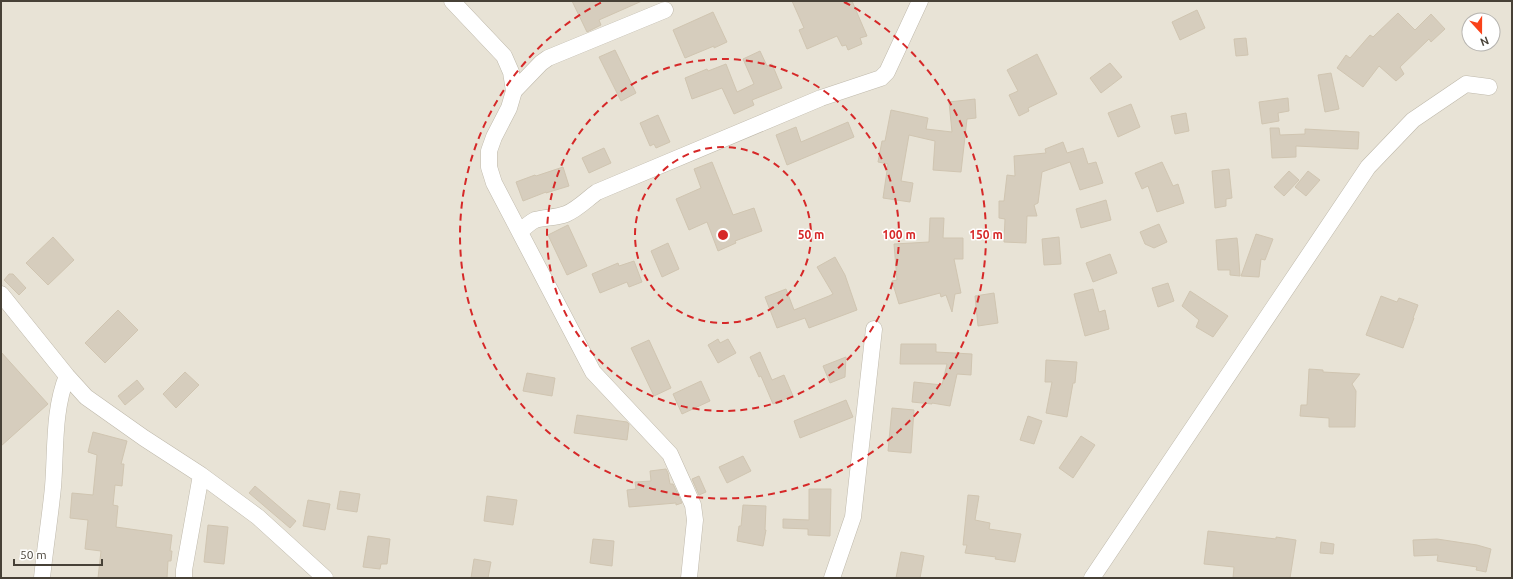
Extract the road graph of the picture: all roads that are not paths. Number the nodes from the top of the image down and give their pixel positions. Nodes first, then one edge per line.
1 (452, 1) edge
2 (920, 1) edge
3 (665, 10) dead end
4 (1489, 87) dead end
5 (514, 91) junction
6 (520, 232) junction
7 (1, 294) edge
8 (6, 309) edge
9 (874, 329) dead end
10 (67, 376) junction
11 (201, 475) junction
12 (42, 578) edge
13 (184, 578) edge
14 (326, 578) edge
15 (688, 578) edge
16 (832, 578) edge
17 (1092, 578) edge

1 - 5 street
2 - 6 street
3 - 5 street
4 - 17 street
5 - 6 street
6 - 15 street
7 - 8 street
8 - 10 street
9 - 16 street
10 - 11 street
10 - 12 street
11 - 13 street
11 - 14 street

